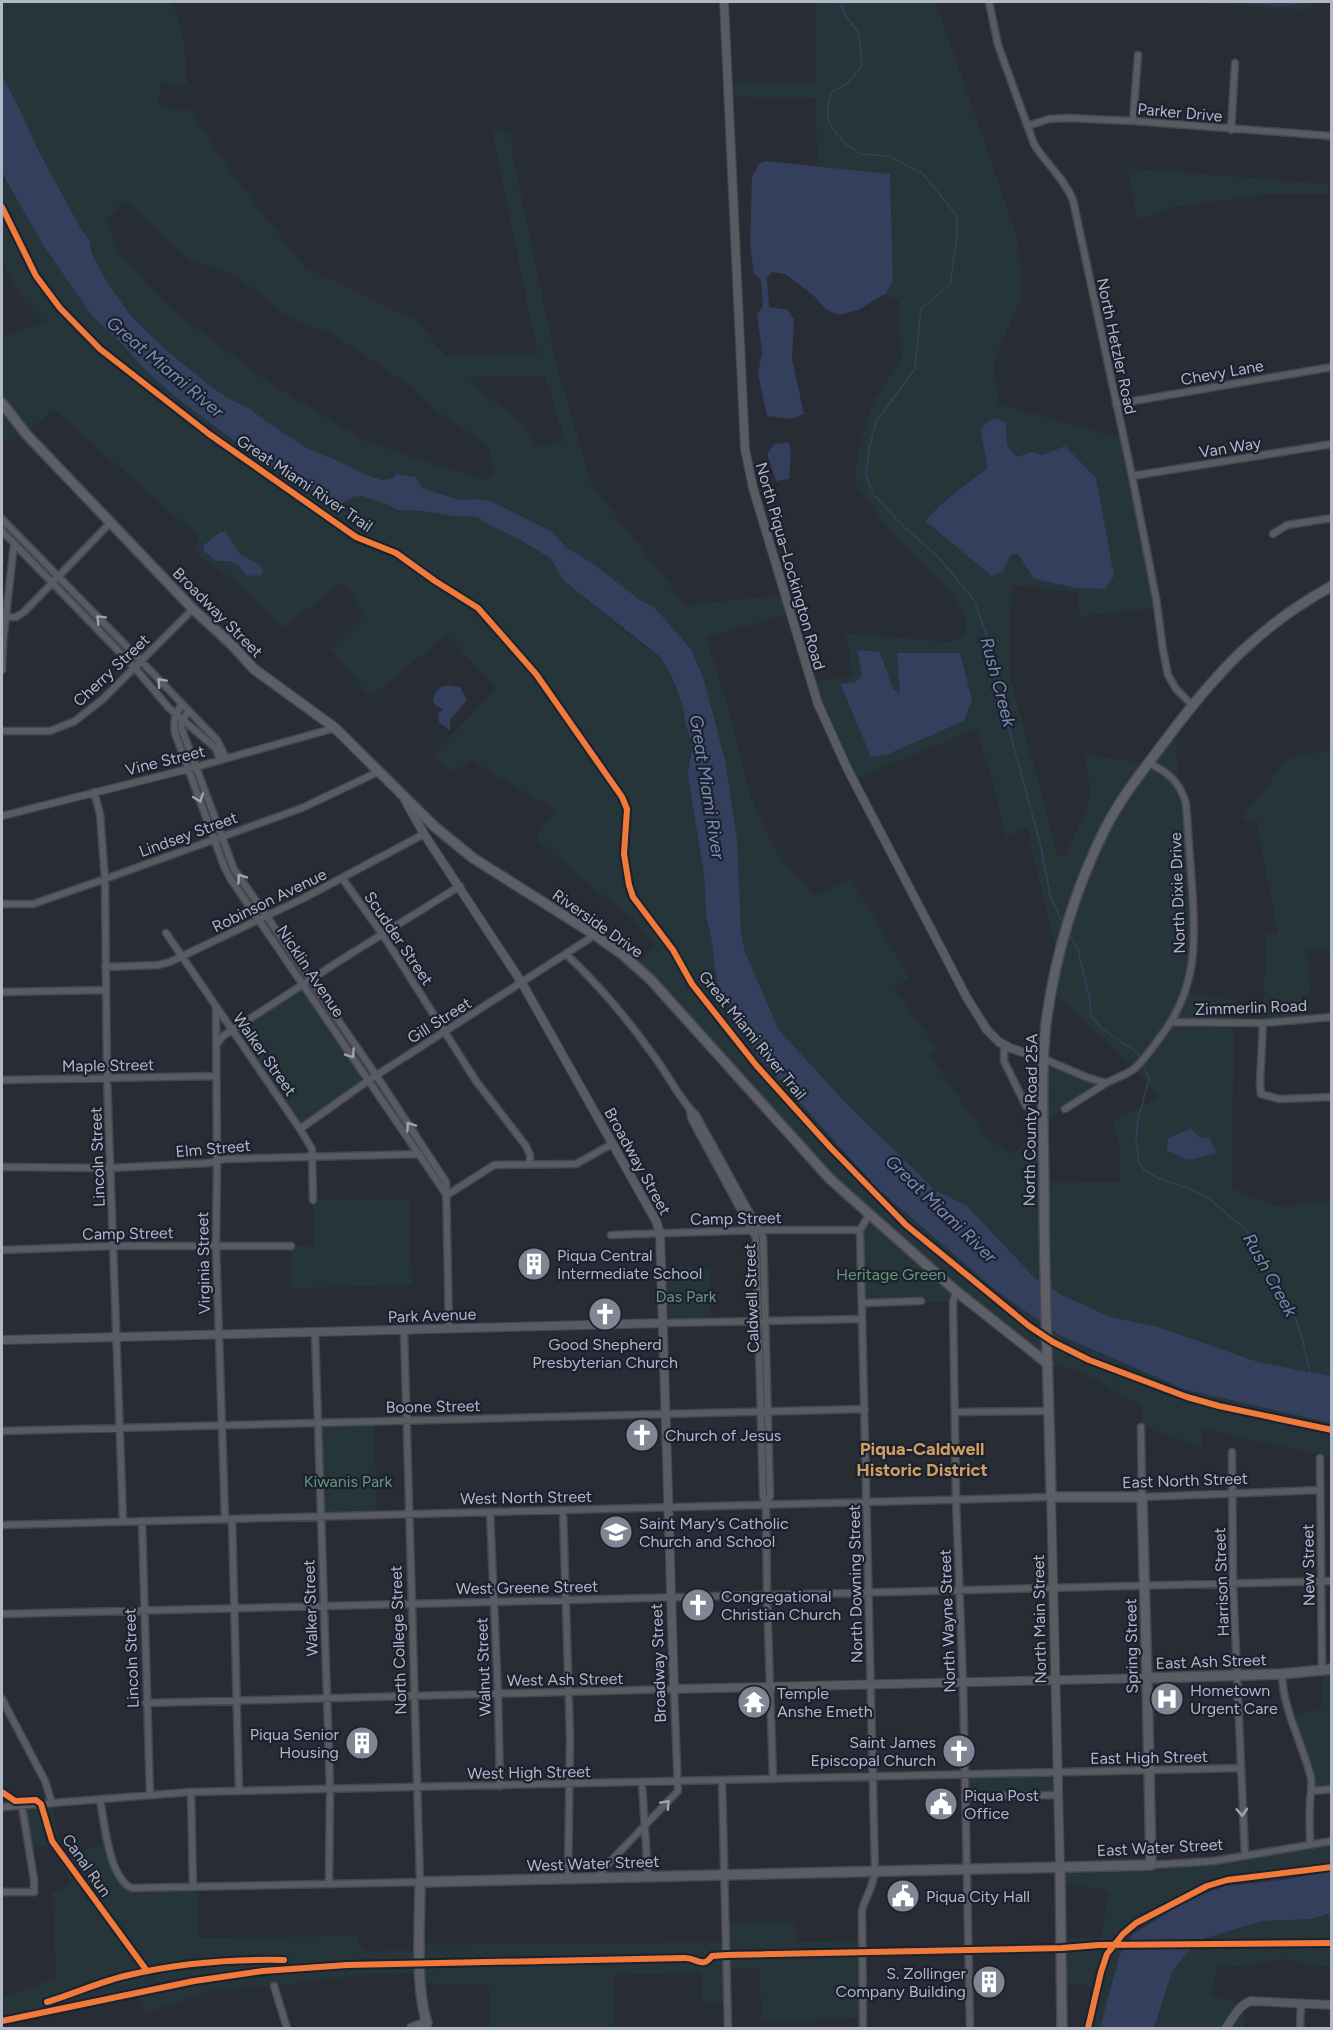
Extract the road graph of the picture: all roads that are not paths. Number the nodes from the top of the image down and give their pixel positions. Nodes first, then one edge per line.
1 (724, 2) edge
2 (989, 2) edge
3 (1138, 55) dead end
4 (1235, 63) dead end
5 (1133, 121) junction
6 (1028, 126) junction
7 (1231, 130) junction
8 (1332, 136) edge
9 (1332, 367) edge
10 (2, 403) edge
11 (1116, 404) junction
12 (1332, 444) edge
13 (1132, 476) junction
14 (1332, 518) edge
15 (2, 519) edge
16 (111, 522) junction
17 (2, 531) edge
18 (16, 534) junction
19 (1273, 534) dead end
20 (14, 544) junction
21 (58, 577) junction
22 (52, 584) junction
23 (1332, 586) edge
24 (193, 609) junction
25 (4, 617) edge
26 (141, 661) junction
27 (135, 668) junction
28 (2, 670) edge
29 (182, 704) junction
30 (1192, 705) junction
31 (189, 711) junction
32 (176, 712) junction
33 (183, 719) junction
34 (335, 728) junction
35 (2, 731) edge
36 (223, 759) junction
37 (1149, 763) junction
38 (196, 767) junction
39 (188, 769) junction
40 (378, 772) junction
41 (94, 792) junction
42 (403, 795) junction
43 (2, 816) edge
44 (435, 827) junction
45 (424, 834) junction
46 (217, 837) junction
47 (342, 878) junction
48 (105, 879) junction
49 (460, 886) junction
50 (2, 904) edge
51 (267, 916) junction
52 (260, 920) junction
53 (166, 933) dead end
54 (383, 935) junction
55 (595, 935) junction
56 (566, 954) junction
57 (182, 957) junction
58 (105, 967) junction
59 (310, 980) junction
60 (522, 983) junction
61 (303, 984) junction
62 (106, 990) junction
63 (2, 992) edge
64 (216, 1007) junction
65 (1332, 1017) edge
66 (1172, 1022) junction
67 (1263, 1023) junction
68 (232, 1031) junction
69 (446, 1032) junction
70 (216, 1045) junction
71 (1004, 1045) junction
72 (1044, 1059) junction
73 (215, 1076) junction
74 (376, 1076) junction
75 (107, 1078) junction
76 (2, 1080) edge
77 (369, 1080) junction
78 (1106, 1083) junction
79 (1332, 1097) edge
80 (1026, 1106) dead end
81 (1065, 1109) dead end
82 (300, 1129) junction
83 (612, 1144) junction
84 (426, 1150) junction
85 (419, 1155) junction
86 (313, 1157) junction
87 (217, 1162) junction
88 (530, 1163) junction
89 (2, 1167) edge
90 (111, 1168) junction
91 (447, 1195) junction
92 (313, 1200) dead end
93 (868, 1215) junction
94 (755, 1230) junction
95 (860, 1230) junction
96 (660, 1233) junction
97 (611, 1235) dead end
98 (113, 1246) junction
99 (216, 1246) junction
100 (291, 1246) dead end
101 (2, 1250) edge
102 (1045, 1289) joint
103 (956, 1291) junction
104 (921, 1301) dead end
105 (862, 1304) junction
106 (862, 1319) junction
107 (762, 1322) junction
108 (663, 1323) junction
109 (449, 1328) junction
110 (404, 1330) junction
111 (315, 1332) junction
112 (218, 1335) junction
113 (116, 1337) junction
114 (2, 1340) edge
115 (1048, 1364) junction
116 (865, 1409) junction
117 (1049, 1410) junction
118 (765, 1411) junction
119 (955, 1412) junction
120 (666, 1414) junction
121 (406, 1421) junction
122 (317, 1423) junction
123 (222, 1425) junction
124 (1141, 1427) dead end
125 (120, 1428) junction
126 (2, 1431) edge
127 (1232, 1452) dead end
128 (1320, 1458) dead end
129 (1320, 1490) junction
130 (1232, 1493) junction
131 (1052, 1497) junction
132 (1142, 1497) junction
133 (956, 1500) junction
134 (867, 1502) junction
135 (766, 1504) junction
136 (669, 1507) junction
137 (563, 1510) junction
138 (490, 1512) junction
139 (409, 1514) junction
140 (321, 1516) junction
141 (229, 1519) junction
142 (123, 1521) junction
143 (141, 1521) junction
144 (2, 1524) edge
145 (1332, 1581) edge
146 (1322, 1582) junction
147 (1233, 1584) junction
148 (1145, 1586) junction
149 (1053, 1588) junction
150 (959, 1590) junction
151 (869, 1593) junction
152 (767, 1595) junction
153 (671, 1597) junction
154 (566, 1600) junction
155 (494, 1602) junction
156 (412, 1604) junction
157 (323, 1606) junction
158 (235, 1608) junction
159 (143, 1610) junction
160 (2, 1614) edge
161 (1327, 1670) edge
162 (1238, 1674) junction
163 (1282, 1674) junction
164 (1147, 1678) junction
165 (1056, 1680) junction
166 (963, 1682) junction
167 (871, 1685) junction
168 (770, 1687) junction
169 (674, 1689) junction
170 (569, 1692) junction
171 (498, 1694) junction
172 (415, 1696) junction
173 (326, 1698) junction
174 (2, 1699) edge
175 (237, 1700) junction
176 (146, 1703) junction
177 (1240, 1768) junction
178 (1149, 1770) junction
179 (1058, 1772) junction
180 (964, 1775) junction
181 (873, 1777) junction
182 (773, 1779) junction
183 (722, 1780) junction
184 (677, 1782) junction
185 (642, 1783) junction
186 (568, 1784) junction
187 (500, 1786) junction
188 (418, 1788) junction
189 (330, 1789) junction
190 (1332, 1789) edge
191 (239, 1791) junction
192 (1313, 1791) junction
193 (191, 1792) junction
194 (150, 1795) junction
195 (1058, 1795) junction
196 (965, 1796) junction
197 (100, 1799) junction
198 (52, 1803) junction
199 (22, 1806) junction
200 (2, 1807) edge
201 (645, 1827) junction
202 (1332, 1841) edge
203 (1310, 1844) junction
204 (1245, 1856) junction
205 (1151, 1865) junction
206 (1060, 1867) junction
207 (966, 1870) junction
208 (875, 1872) junction
209 (725, 1875) junction
210 (648, 1877) junction
211 (599, 1878) junction
212 (568, 1880) junction
213 (420, 1882) junction
214 (329, 1883) junction
215 (193, 1887) junction
216 (2, 1892) edge
217 (274, 1986) dead end
218 (1301, 2004) junction
219 (1332, 2005) edge
220 (428, 2026) edge
221 (287, 2028) edge
222 (412, 2028) edge
223 (729, 2028) edge
224 (863, 2028) edge
225 (970, 2028) edge
226 (1062, 2028) edge
227 (1226, 2028) edge
228 (1300, 2028) edge

1 - 71 street, North Piqua–Lockington Road
2 - 6 street, North Hetzler Road
3 - 5 street
4 - 7 street
5 - 6 street, Parker Drive
5 - 7 street, Parker Drive
6 - 11 street, North Hetzler Road
7 - 8 street, Parker Drive
9 - 11 street, Chevy Lane
10 - 16 main road, Broadway Street
11 - 13 street, North Hetzler Road
12 - 13 street, Van Way
13 - 30 street, North Hetzler Road
14 - 19 street
15 - 18 street
16 - 21 street
16 - 24 main road, Broadway Street
17 - 20 street
18 - 20 street
18 - 21 street
20 - 22 street
20 - 25 street
21 - 22 street
26 -> 21 street
22 - 25 street
22 - 27 street
23 - 30 main road, North County Road 25A
24 - 26 street, Cherry Street
24 - 34 main road, Broadway Street
25 - 28 street
26 - 27 street, Cherry Street
29 -> 26 street
27 - 32 street
27 - 35 street, Cherry Street
29 - 31 street
29 - 32 street
30 - 37 main road, North County Road 25A
31 - 33 street
31 - 36 street
32 - 33 street
32 - 39 street, Nicklin Avenue
33 - 36 street
33 - 38 street, Nicklin Avenue
34 - 36 street, Vine Street
34 - 40 main road, Broadway Street
36 - 38 street, Vine Street
37 - 66 street, North Dixie Drive
37 - 72 main road, North County Road 25A
38 - 39 street, Vine Street
38 - 46 street, Nicklin Avenue
39 - 41 street, Vine Street
39 -> 46 street, Nicklin Avenue
40 - 42 main road, Broadway Street
40 - 46 street, Lindsey Street
41 - 43 street, Vine Street
41 - 48 street, Lincoln Street
42 - 44 main road, Riverside Drive
42 - 45 street, Broadway Street
44 - 45 street, Robinson Avenue
44 - 55 main road, Riverside Drive
45 - 47 street, Robinson Avenue
45 - 49 street, Broadway Street
46 - 48 street, Lindsey Street
51 -> 46 street, Nicklin Avenue
46 - 52 street, Nicklin Avenue
47 - 51 street, Robinson Avenue
47 - 54 street, Scudder Street
48 - 50 street, Lindsey Street
48 - 58 street, Lincoln Street
49 - 54 street
49 - 60 street, Broadway Street
51 - 52 street, Robinson Avenue
51 - 59 street, Nicklin Avenue
52 - 57 street, Robinson Avenue
52 - 61 street, Nicklin Avenue
53 - 57 street, Walker Street
54 - 59 street
54 - 69 street, Scudder Street
55 - 56 street, Gill Street
55 - 93 main road, Riverside Drive
56 - 60 street, Gill Street
56 - 94 street, Caldwell Street
57 - 58 street, Robinson Avenue
57 - 64 street, Walker Street
58 - 62 street, Lincoln Street
59 - 61 street
59 - 74 street, Nicklin Avenue
60 - 69 street, Gill Street
60 - 83 street, Broadway Street
61 - 68 street
61 -> 77 street, Nicklin Avenue
62 - 63 street
62 - 75 street, Lincoln Street
64 - 68 street, Walker Street
64 - 70 street, Virginia Street
65 - 67 street, Zimmerlin Road
66 - 67 street, Zimmerlin Road
66 - 78 street, North Dixie Drive
67 - 79 street
68 - 70 street
68 - 82 street, Walker Street
69 - 74 street, Gill Street
69 - 88 street, Scudder Street
70 - 73 street, Virginia Street
71 - 72 street, North Piqua–Lockington Road
71 - 80 street
72 - 78 street
72 - 102 main road, North County Road 25A
73 - 75 street, Maple Street
73 - 87 street, Virginia Street
74 - 77 street, Gill Street
84 -> 74 street, Nicklin Avenue
75 - 76 street, Maple Street
75 - 90 street, Lincoln Street
77 - 82 street, Gill Street
77 - 85 street, Nicklin Avenue
78 - 81 street, North Dixie Drive
82 - 86 street, Walker Street
83 - 88 street
83 - 96 street, Broadway Street
84 - 85 street
84 - 91 street, Nicklin Avenue
85 - 86 street, Elm Street
85 - 91 street, Nicklin Avenue
86 - 87 street, Elm Street
86 - 92 street, Walker Street
87 - 90 street, Elm Street
87 - 99 street, Virginia Street
88 - 91 street
89 - 90 street, Elm Street
90 - 98 street, Lincoln Street
91 - 109 street, Nicklin Avenue
93 - 95 street, North Downing Street
93 - 103 main road, Riverside Drive
94 - 95 street, Camp Street
94 - 96 street, Camp Street
94 - 107 street, Caldwell Street
95 - 105 street, North Downing Street
96 - 97 street, Camp Street
96 - 108 street, Broadway Street
98 - 99 street, Camp Street
98 - 101 street, Camp Street
98 - 113 street, Lincoln Street
99 - 100 street, Camp Street
99 - 112 street, Virginia Street
102 - 115 main road, North Main Street
103 - 115 main road, Riverside Drive
103 - 119 street, North Wayne Street
104 - 105 street
105 - 106 street, North Downing Street
106 - 107 street, Park Avenue
106 - 116 street, North Downing Street
107 - 108 street, Park Avenue
107 - 118 street, Caldwell Street
108 - 109 street, Park Avenue
108 - 120 street, Broadway Street
109 - 110 street, Park Avenue
110 - 111 street, Park Avenue
110 - 121 street, North College Street
111 - 112 street, Park Avenue
111 - 122 street, Walker Street
112 - 113 street, Park Avenue
112 - 123 street, Virginia Street
113 - 114 street, Park Avenue
113 - 125 street, Lincoln Street
115 - 117 main road, North Main Street
116 - 118 street, Boone Street
116 - 134 street, North Downing Street
117 - 119 street
117 - 131 main road, North Main Street
118 - 120 street, Boone Street
118 - 135 street, Caldwell Street
119 - 133 street, North Wayne Street
120 - 121 street, Boone Street
120 - 136 street, Broadway Street
121 - 122 street, Boone Street
121 - 139 street, North College Street
122 - 123 street, Boone Street
122 - 140 street, Walker Street
123 - 125 street, Boone Street
123 - 141 street, Virginia Street
124 - 132 street, Spring Street
125 - 126 street, Boone Street
125 - 142 street, Lincoln Street
127 - 130 street, Harrison Street
128 - 129 street, New Street
129 - 130 street, East North Street
129 - 146 street, New Street
130 - 132 street, East North Street
130 - 147 street, Harrison Street
131 - 132 main road, East North Street
131 - 133 street, West North Street
131 - 149 street, North Main Street
132 - 148 main road, Spring Street
133 - 134 street, West North Street
133 - 150 street, North Wayne Street
134 - 135 street, West North Street
134 - 151 street, North Downing Street
135 - 136 street, West North Street
135 - 152 street, Caldwell Street
136 - 137 street, West North Street
136 - 153 street, Broadway Street
137 - 138 street, West North Street
137 - 154 street
138 - 139 street, West North Street
138 - 155 street, Walnut Street
139 - 140 street, West North Street
139 - 156 street, North College Street
140 - 141 street, West North Street
140 - 157 street, Walker Street
141 - 143 street, West North Street
141 - 158 street, Virginia Street
142 - 143 street, West North Street
142 - 144 street, West North Street
143 - 159 street, Lincoln Street
145 - 146 street, West Greene Street
146 - 147 street, West Greene Street
146 - 161 street, New Street
147 - 148 street, West Greene Street
147 - 162 street, Harrison Street
148 - 149 street, West Greene Street
148 - 164 main road, Spring Street
149 - 150 street, West Greene Street
149 - 165 street, North Main Street
150 - 151 street, West Greene Street
150 - 166 street, North Wayne Street
151 - 152 street, West Greene Street
151 - 167 street, North Downing Street
152 - 153 street, West Greene Street
152 - 168 street, Caldwell Street
153 - 154 street, West Greene Street
153 - 169 street, Broadway Street
154 - 155 street, West Greene Street
154 - 170 street
155 - 156 street, West Greene Street
155 - 171 street, Walnut Street
156 - 157 street, West Greene Street
156 - 172 street, North College Street
157 - 158 street, West Greene Street
157 - 173 street, Walker Street
158 - 159 street, West Greene Street
158 - 175 street, Virginia Street
159 - 160 street, West Greene Street
159 - 176 street, Lincoln Street
161 - 163 main road, East Ash Street
162 - 163 main road, East Ash Street
162 - 164 main road, East Ash Street
162 - 177 street, Harrison Street
163 - 192 street
164 - 165 street, East Ash Street
164 - 178 main road, Spring Street
165 - 166 street, West Ash Street
165 - 179 street, North Main Street
166 - 167 street, West Ash Street
166 - 180 street, North Wayne Street
167 - 168 street, West Ash Street
167 - 181 street, North Downing Street
168 - 169 street, West Ash Street
168 - 182 street, Caldwell Street
169 - 170 street, West Ash Street
169 - 184 street, Broadway Street
170 - 171 street, West Ash Street
170 - 186 street
171 - 172 street, West Ash Street
171 - 187 street, Walnut Street
172 - 173 street, West Ash Street
172 - 188 street, North College Street
173 - 175 street, West Ash Street
173 - 189 street, Walker Street
174 - 198 street
175 - 176 street, West Ash Street
175 - 191 street, Virginia Street
176 - 194 street, Lincoln Street
177 - 178 street, East High Street
177 -> 204 street, Harrison Street
178 - 179 street, East High Street
178 - 205 main road, Spring Street
179 - 180 street, West High Street
179 - 195 street, North Main Street
180 - 181 street, West High Street
180 - 196 street, North Wayne Street
181 - 182 street, West High Street
181 - 208 street, North Downing Street
182 - 183 street, West High Street
183 - 184 street, West High Street
183 - 209 street
184 - 185 street, West High Street
201 -> 184 street
185 - 186 street, West High Street
185 - 201 street
186 - 187 street, West High Street
186 - 212 street
187 - 188 street, West High Street
188 - 189 street, West High Street
188 - 213 street, North College Street
189 - 191 street, West High Street
189 - 214 street, Walker Street
190 - 192 street
191 - 193 street, West High Street
192 - 203 street
193 - 194 street, West High Street
193 - 215 street
194 - 197 street, West High Street
195 - 196 street
195 - 206 street, North Main Street
196 - 207 street, North Wayne Street
197 - 198 street, West High Street
197 - 215 street, West Water Street
198 - 199 street, West High Street
199 - 200 street, West High Street
199 - 216 street
201 - 210 street
201 - 211 street
202 - 203 street, East Water Street
203 - 204 street, East Water Street
204 - 205 street, East Water Street
205 - 206 main road, East Water Street
206 - 207 main road, West Water Street
206 - 226 main road, North Main Street
207 - 208 main road, West Water Street
207 - 225 street, North Wayne Street
208 - 209 main road, West Water Street
208 - 224 street, North Downing Street
209 - 210 main road, West Water Street
209 - 223 street
210 - 211 main road, West Water Street
211 - 212 main road, West Water Street
212 - 213 main road, West Water Street
213 - 214 street, West Water Street
213 - 220 main road, North College Street
214 - 215 street, West Water Street
217 - 221 street
218 - 219 street
218 - 227 street
218 - 228 street
220 - 222 main road

